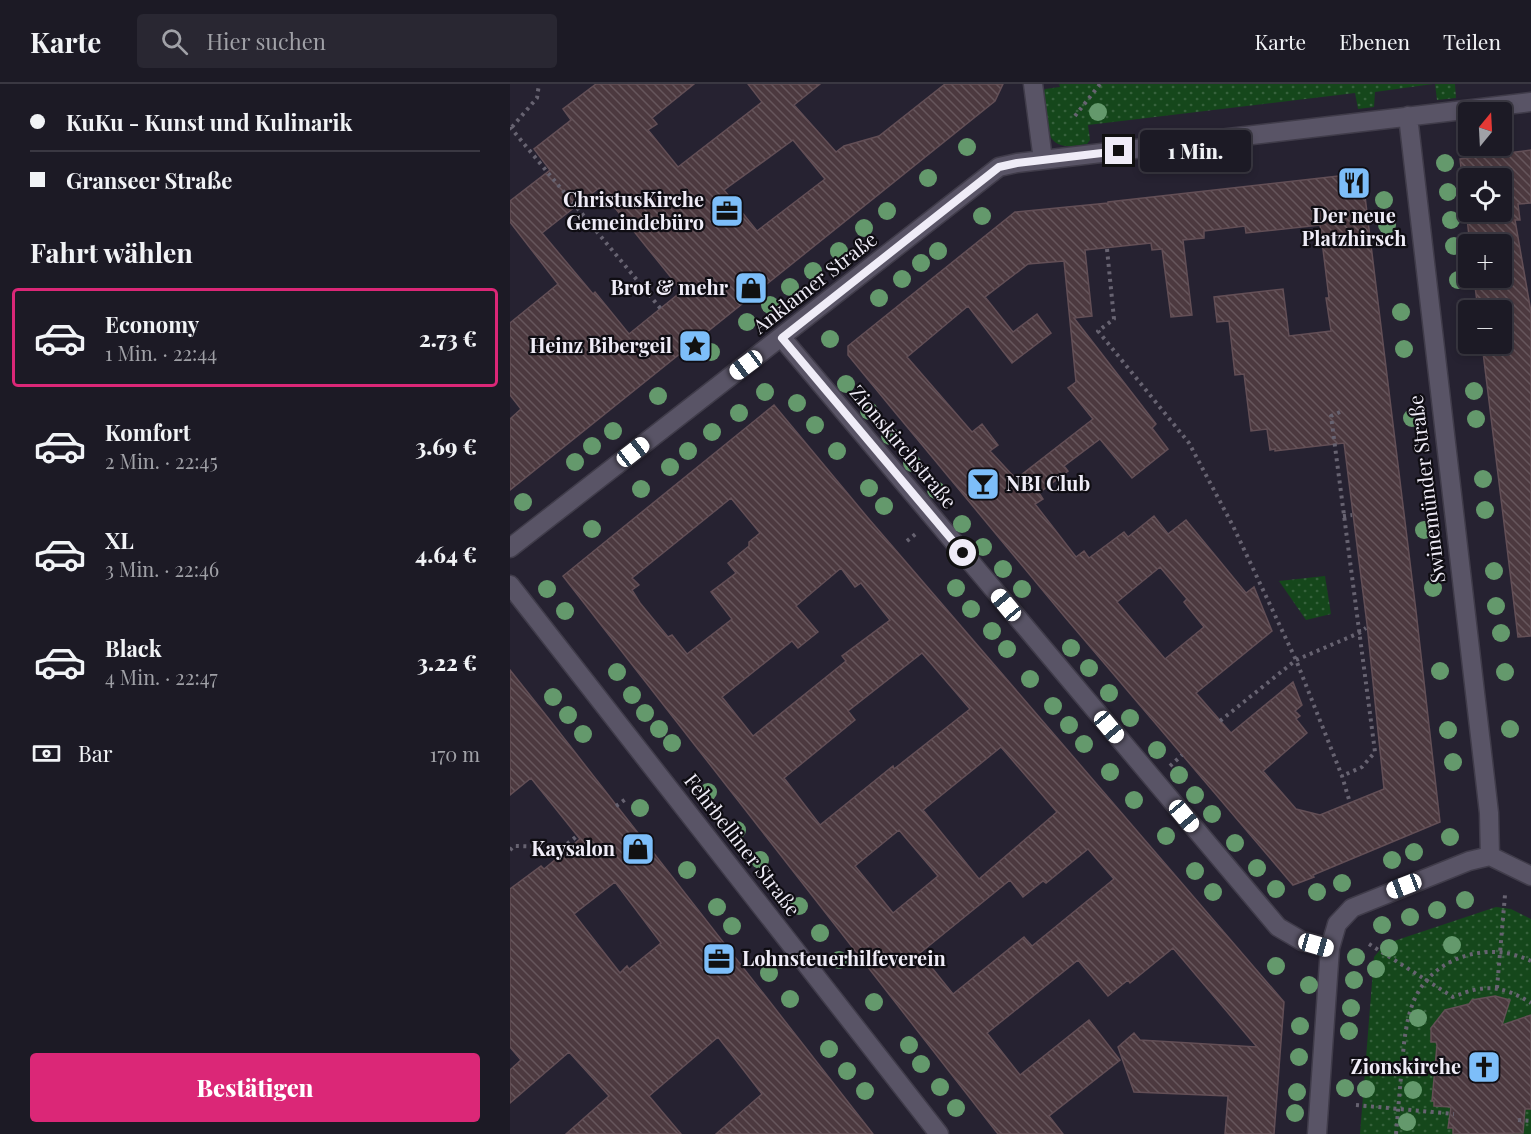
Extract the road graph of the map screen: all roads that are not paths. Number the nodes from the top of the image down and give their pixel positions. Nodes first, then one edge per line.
1 (1033, 84) edge
2 (1531, 102) edge
3 (1408, 116) junction
4 (1043, 160) junction
5 (782, 338) junction
6 (510, 548) edge
7 (510, 585) edge
8 (1490, 856) junction
9 (1531, 876) edge
10 (1329, 948) junction
11 (939, 1134) edge
12 (1317, 1134) edge

1 - 4 street
2 - 3 street, Anklamer Straße
3 - 4 street, Anklamer Straße
3 - 8 street, Swinemünder Straße
4 - 5 street, Anklamer Straße
5 - 6 street, Anklamer Straße
5 - 10 street, Zionskirchstraße
7 - 11 street, Fehrbelliner Straße
8 - 9 street
8 - 10 street
10 - 12 street

